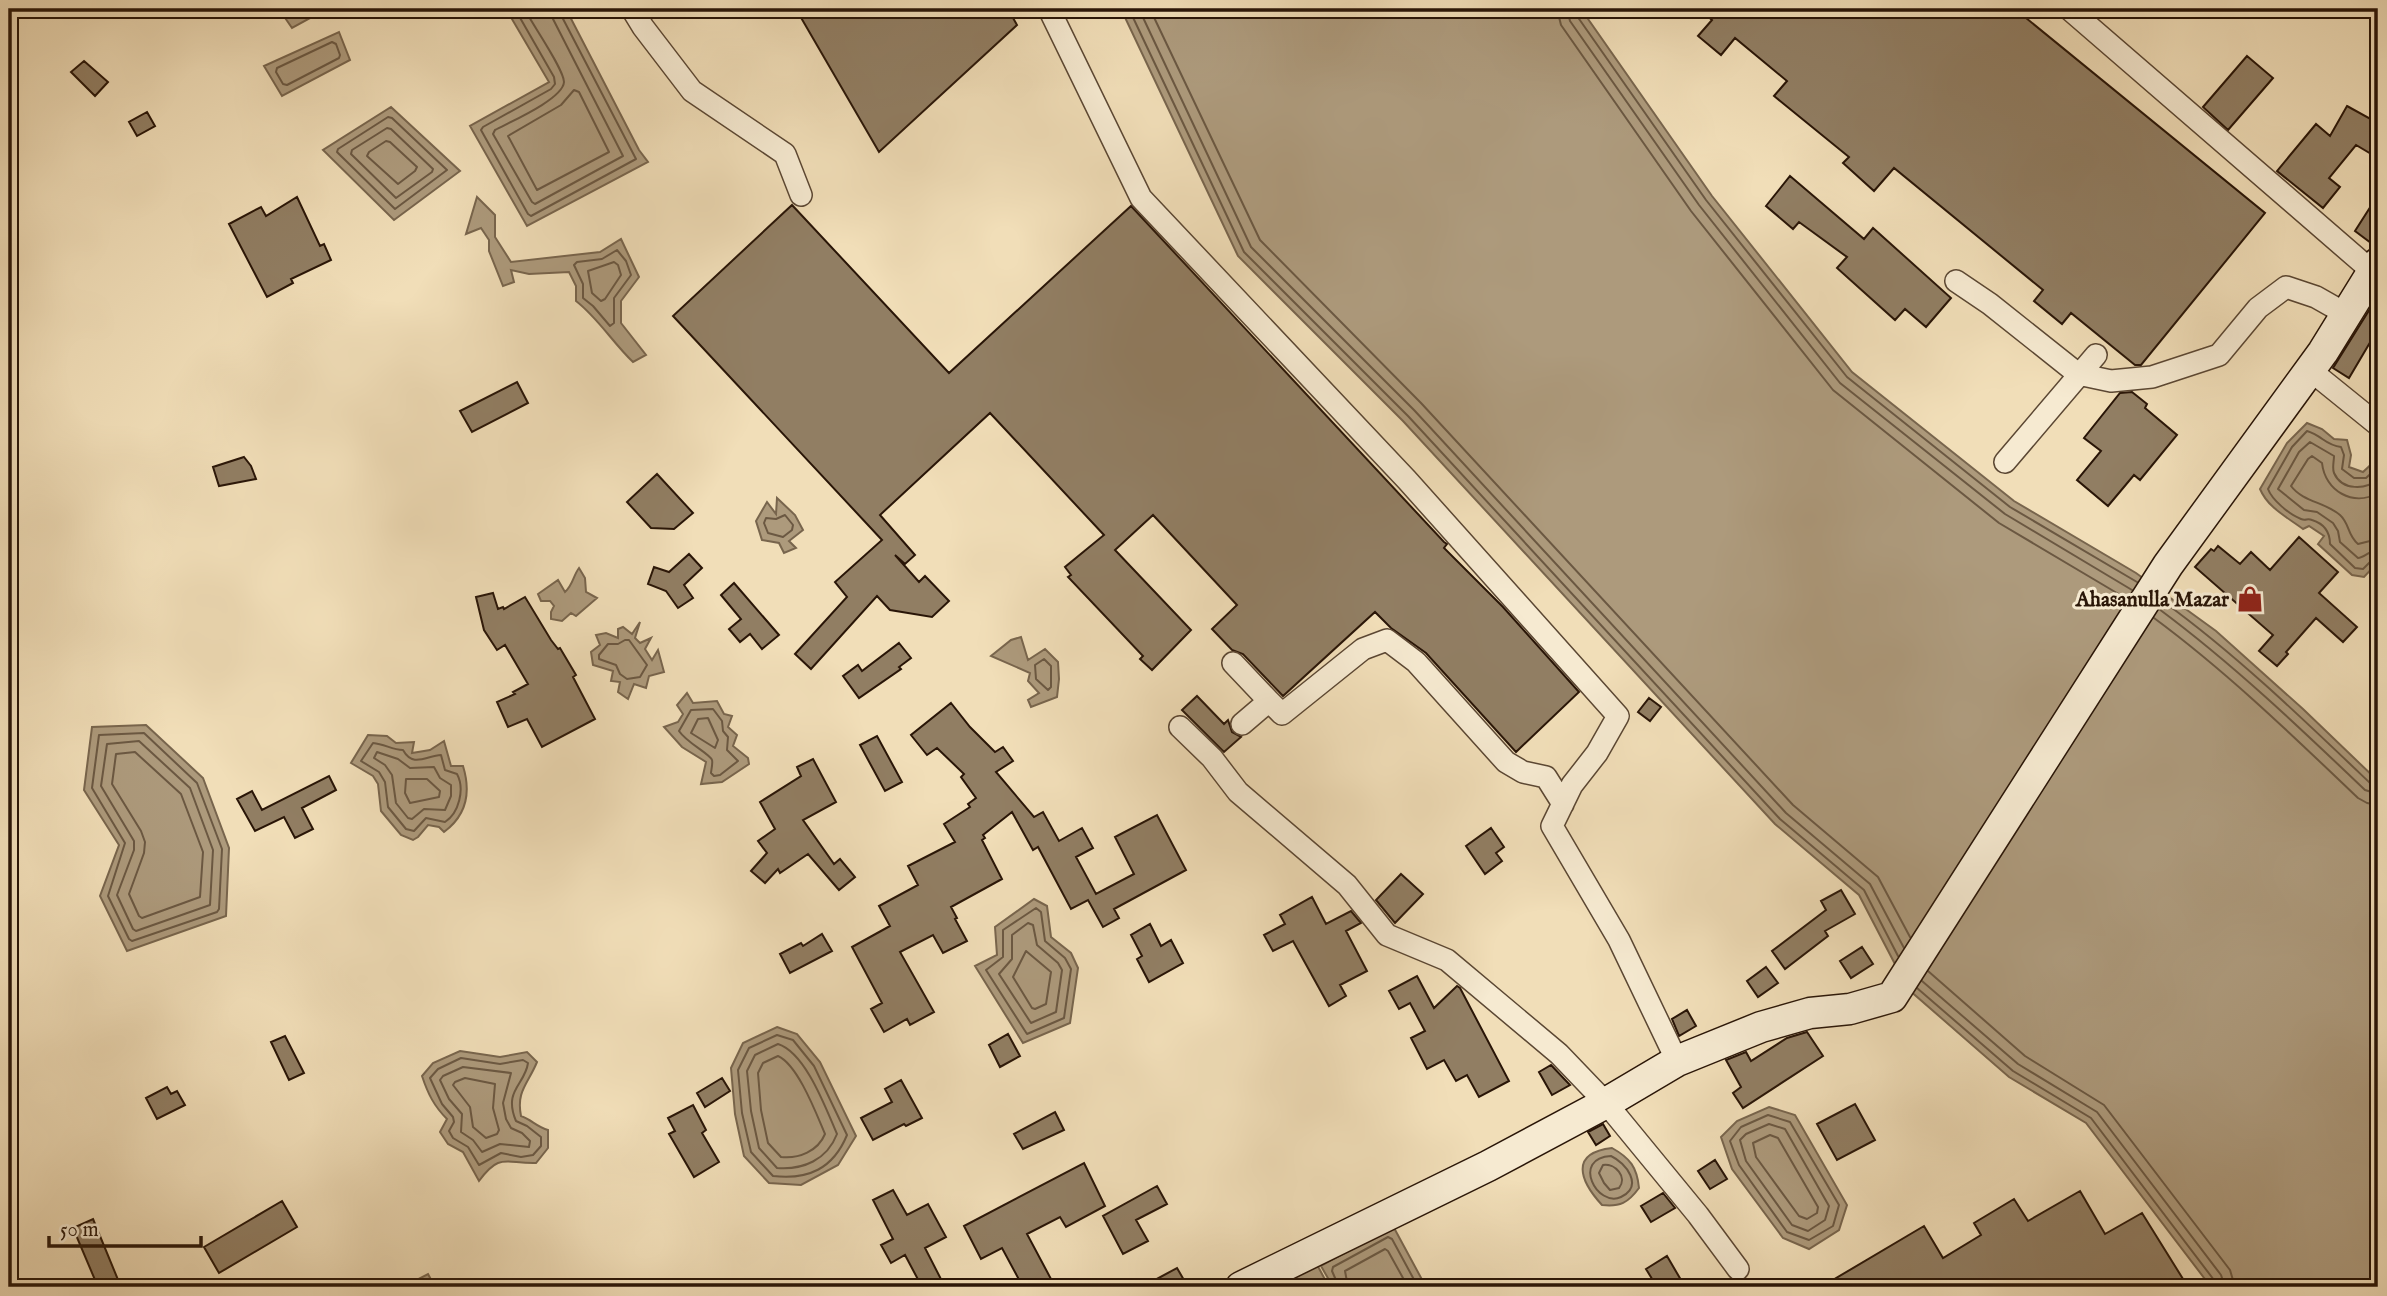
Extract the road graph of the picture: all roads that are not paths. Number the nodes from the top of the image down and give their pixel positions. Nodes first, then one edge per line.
1 (632, 9) edge
2 (1049, 9) edge
3 (2069, 9) edge
4 (801, 195) dead end
5 (2376, 267) edge
6 (1956, 281) dead end
7 (2346, 314) junction
8 (2096, 355) dead end
9 (2310, 370) junction
10 (2078, 374) junction
11 (2378, 425) edge
12 (2005, 462) dead end
13 (1233, 663) dead end
14 (1269, 701) junction
15 (1242, 724) dead end
16 (1180, 727) dead end
17 (1563, 804) junction
18 (1677, 1061) junction
19 (1606, 1103) junction
20 (1738, 1269) dead end
21 (1241, 1287) edge

1 - 4 street
2 - 17 street
3 - 5 street
5 - 7 main road
6 - 10 street
7 - 9 main road
7 - 10 street
8 - 10 street
9 - 11 street
9 - 18 main road
10 - 12 street
13 - 14 street
14 - 15 street
14 - 17 street
16 - 19 street
17 - 18 street
18 - 19 main road
19 - 20 street
19 - 21 main road

